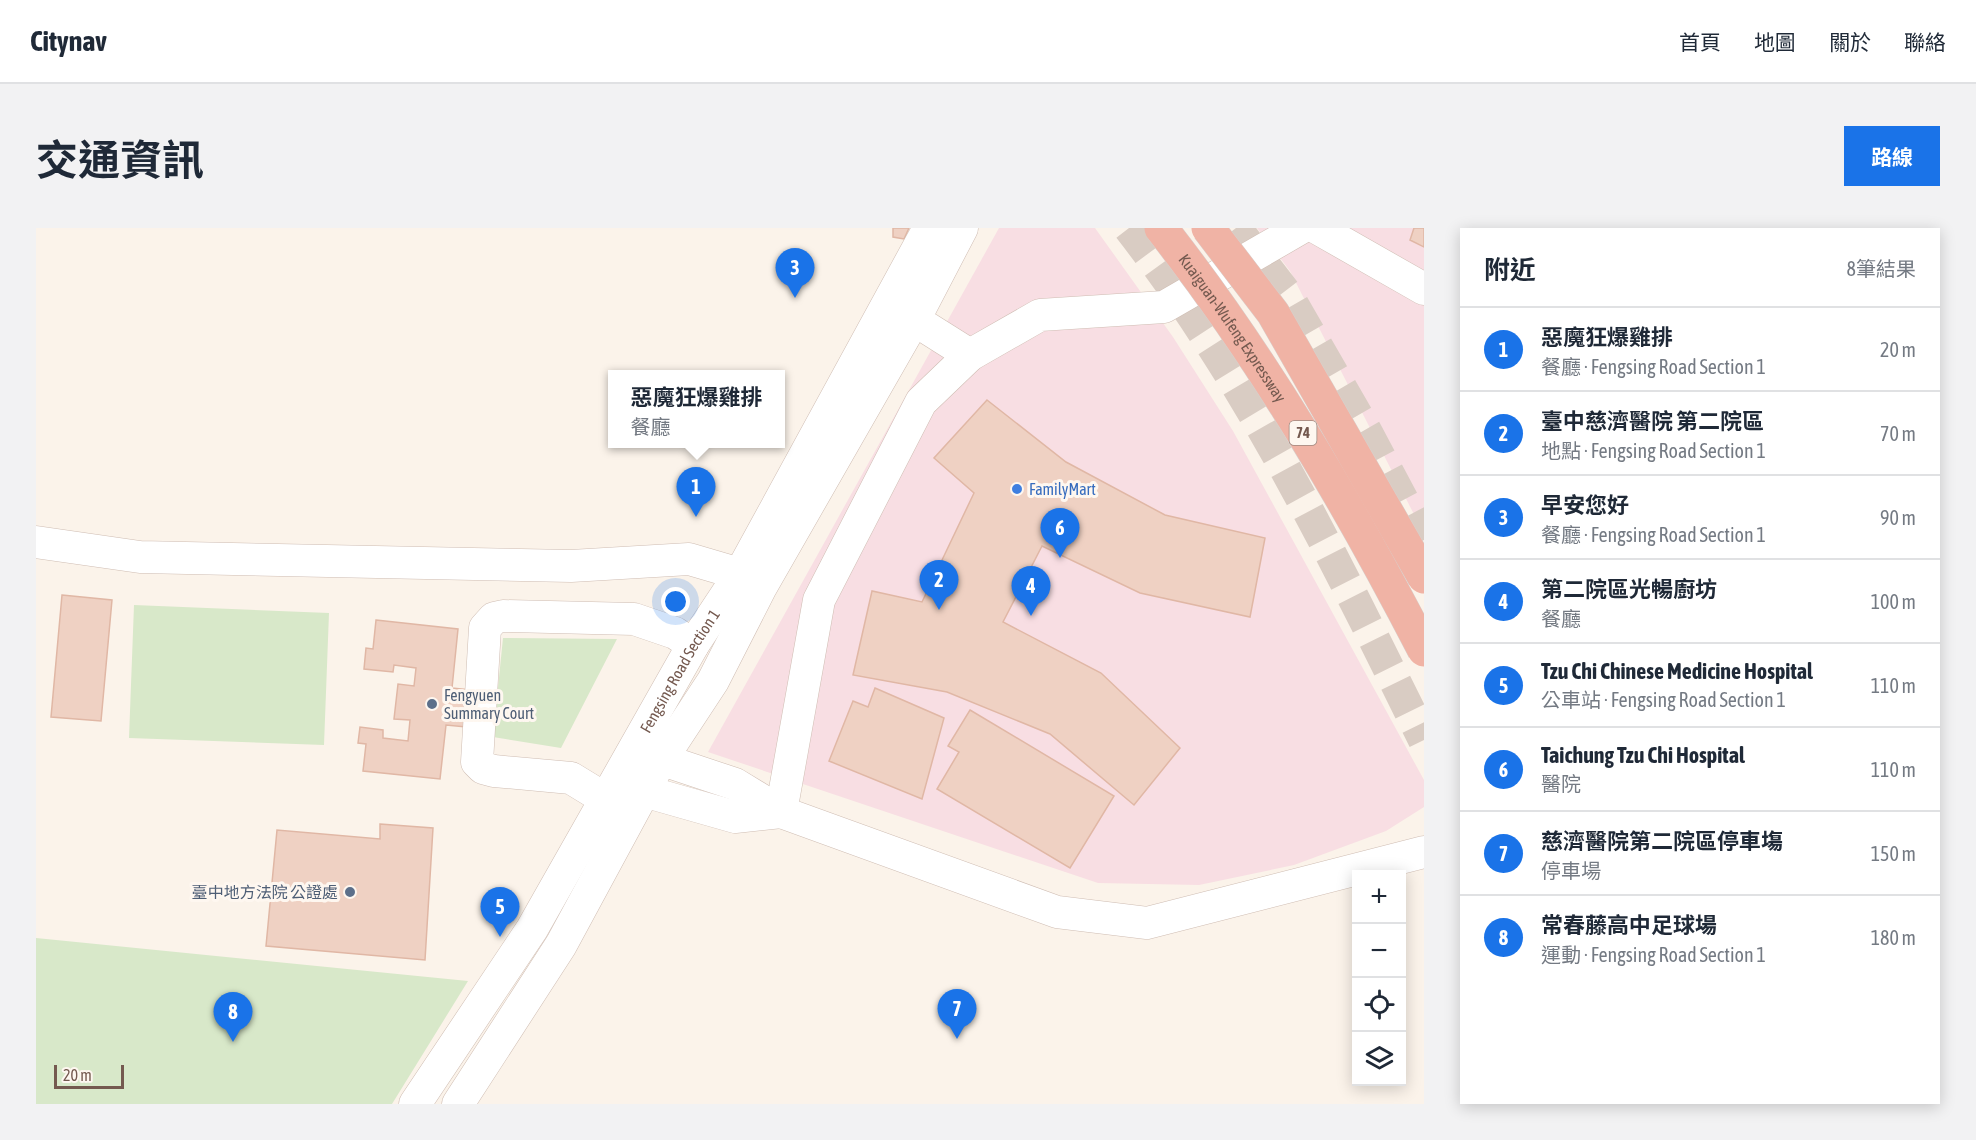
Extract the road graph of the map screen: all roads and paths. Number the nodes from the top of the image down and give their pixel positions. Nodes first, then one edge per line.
1 (929, 228) edge
2 (962, 228) edge
3 (1161, 228) edge
4 (1208, 228) edge
5 (1301, 228) edge
6 (1317, 228) edge
7 (1424, 289) edge
8 (889, 303) junction
9 (914, 320) junction
10 (970, 355) junction
11 (36, 542) edge
12 (1424, 577) edge
13 (750, 581) junction
14 (693, 645) junction
15 (1424, 650) edge
16 (647, 755) junction
17 (623, 791) junction
18 (782, 812) junction
19 (1424, 852) edge
20 (415, 1104) edge
21 (458, 1104) edge

1 - 8 street, Fengsing Road Section 1
2 - 9 street, Fengsing Road Section 1
3 - 15 highway, Kuaiguan-Wufeng Expressway / 74, bridge
4 - 12 highway, 74, bridge
5 - 10 street
6 - 7 street
8 - 9 street
8 - 13 street, Fengsing Road Section 1
9 - 10 street
9 - 13 street, Fengsing Road Section 1
10 - 18 street
11 - 13 street
13 - 14 street, Fengsing Road Section 1
13 - 16 street, Fengsing Road Section 1
14 - 16 street, Fengsing Road Section 1
14 - 17 street
16 - 17 street, Fengsing Road Section 1
16 - 18 street
17 - 18 street
17 - 20 street, Fengsing Road Section 1
17 - 21 street, Fengsing Road Section 1
18 - 19 street

